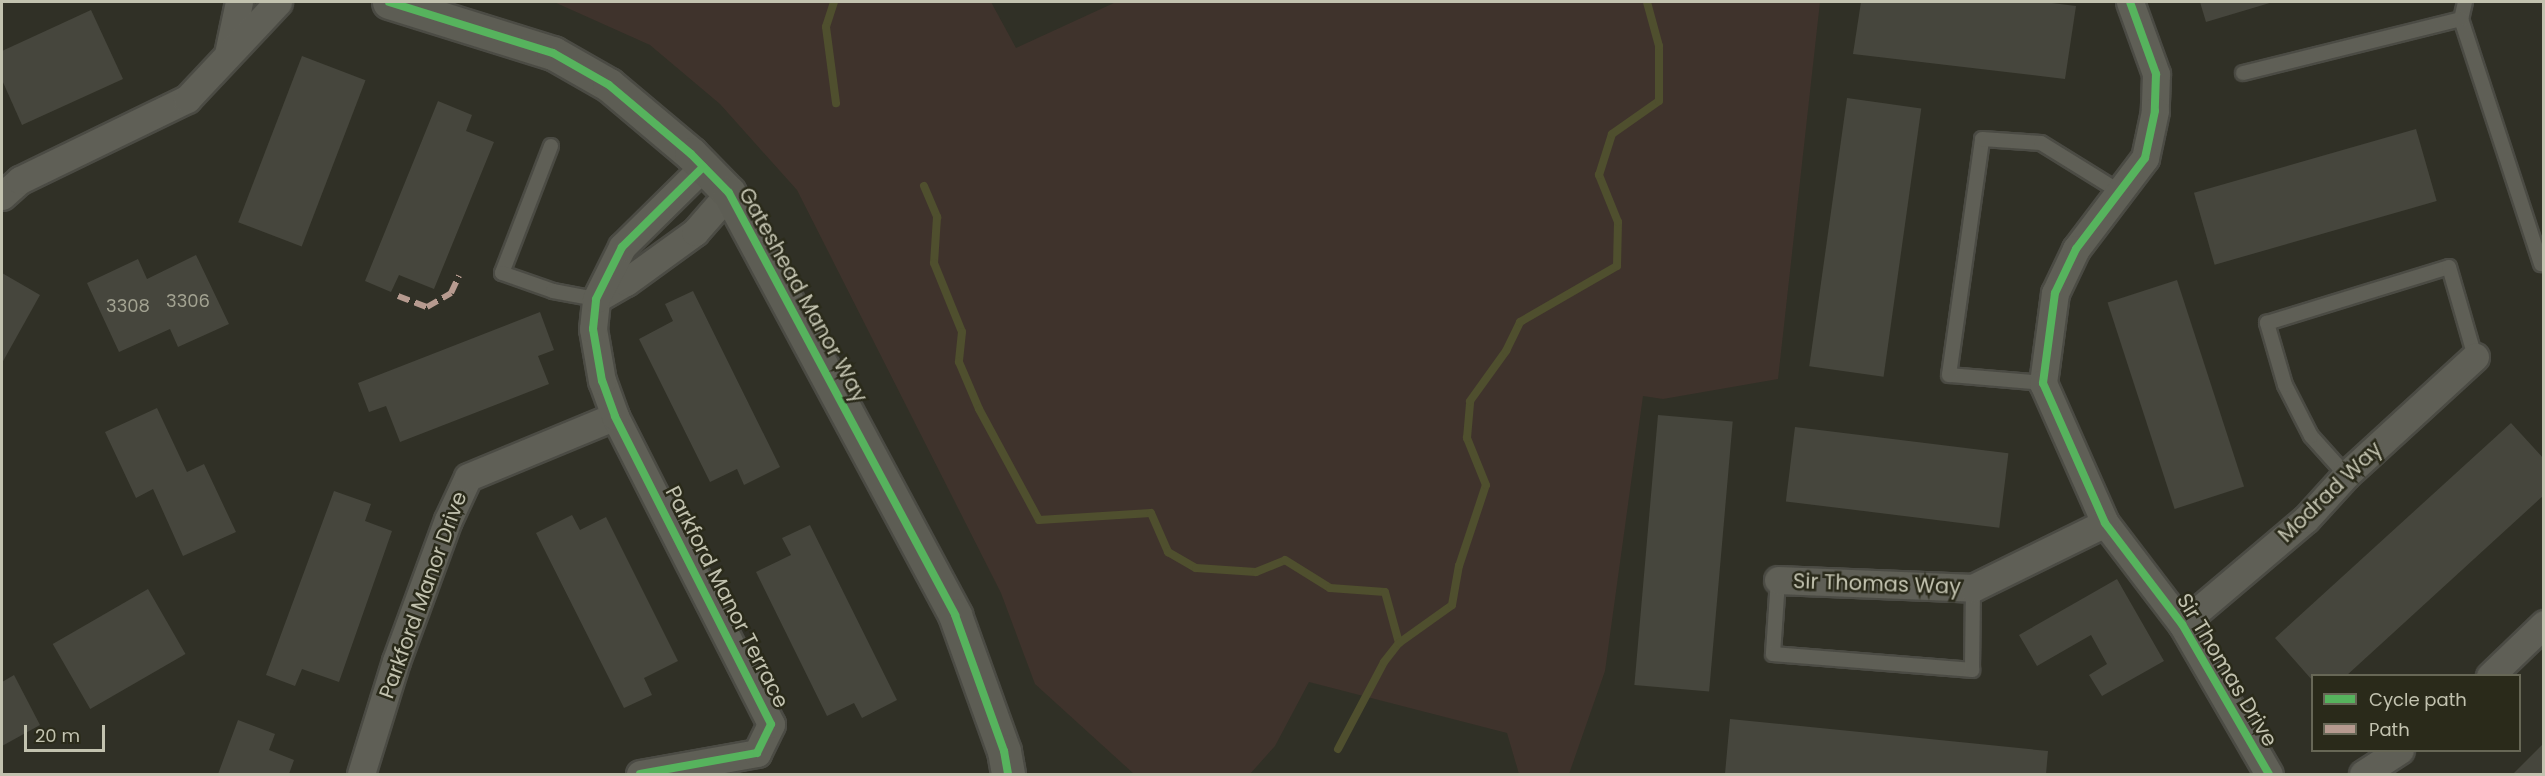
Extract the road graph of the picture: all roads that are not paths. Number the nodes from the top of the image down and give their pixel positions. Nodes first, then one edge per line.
1 (239, 2) edge
2 (278, 2) edge
3 (389, 2) edge
4 (2130, 2) edge
5 (2465, 2) edge
6 (2461, 19) junction
7 (228, 54) junction
8 (2243, 73) dead end
9 (551, 146) dead end
10 (703, 167) junction
11 (2120, 192) junction
12 (729, 193) junction
13 (2, 196) edge
14 (2544, 248) edge
15 (2542, 269) edge
16 (596, 299) junction
17 (2475, 357) joint
18 (2043, 383) junction
19 (615, 416) junction
20 (2346, 475) junction
21 (2105, 523) junction
22 (1778, 580) joint
23 (1973, 588) junction
24 (2182, 624) junction
25 (2539, 639) edge
26 (2491, 674) edge
27 (2397, 752) edge
28 (361, 774) edge
29 (640, 774) edge
30 (1008, 774) edge
31 (2269, 774) edge
32 (2363, 774) edge

1 - 7 street
2 - 7 street
3 - 10 street, Gateshead Manor Way
4 - 11 street
5 - 6 lane
6 - 8 lane
6 - 15 lane
7 - 13 street
9 - 16 lane
10 - 12 street, Gateshead Manor Way
10 - 16 street
11 - 18 street
11 - 18 lane
12 - 16 street
12 - 30 street, Gateshead Manor Way
14 - 15 lane
16 - 19 street
17 - 20 street, Modrad Way
17 - 20 lane
18 - 21 street, Sir Thomas Drive
19 - 28 street, Parkford Manor Drive
19 - 29 street, Parkford Manor Terrace
20 - 24 street, Modrad Way
21 - 23 street, Sir Thomas Way
21 - 24 street, Sir Thomas Drive
22 - 23 street, Sir Thomas Way
22 - 23 lane
24 - 31 street, Sir Thomas Drive
25 - 26 street
27 - 32 street

